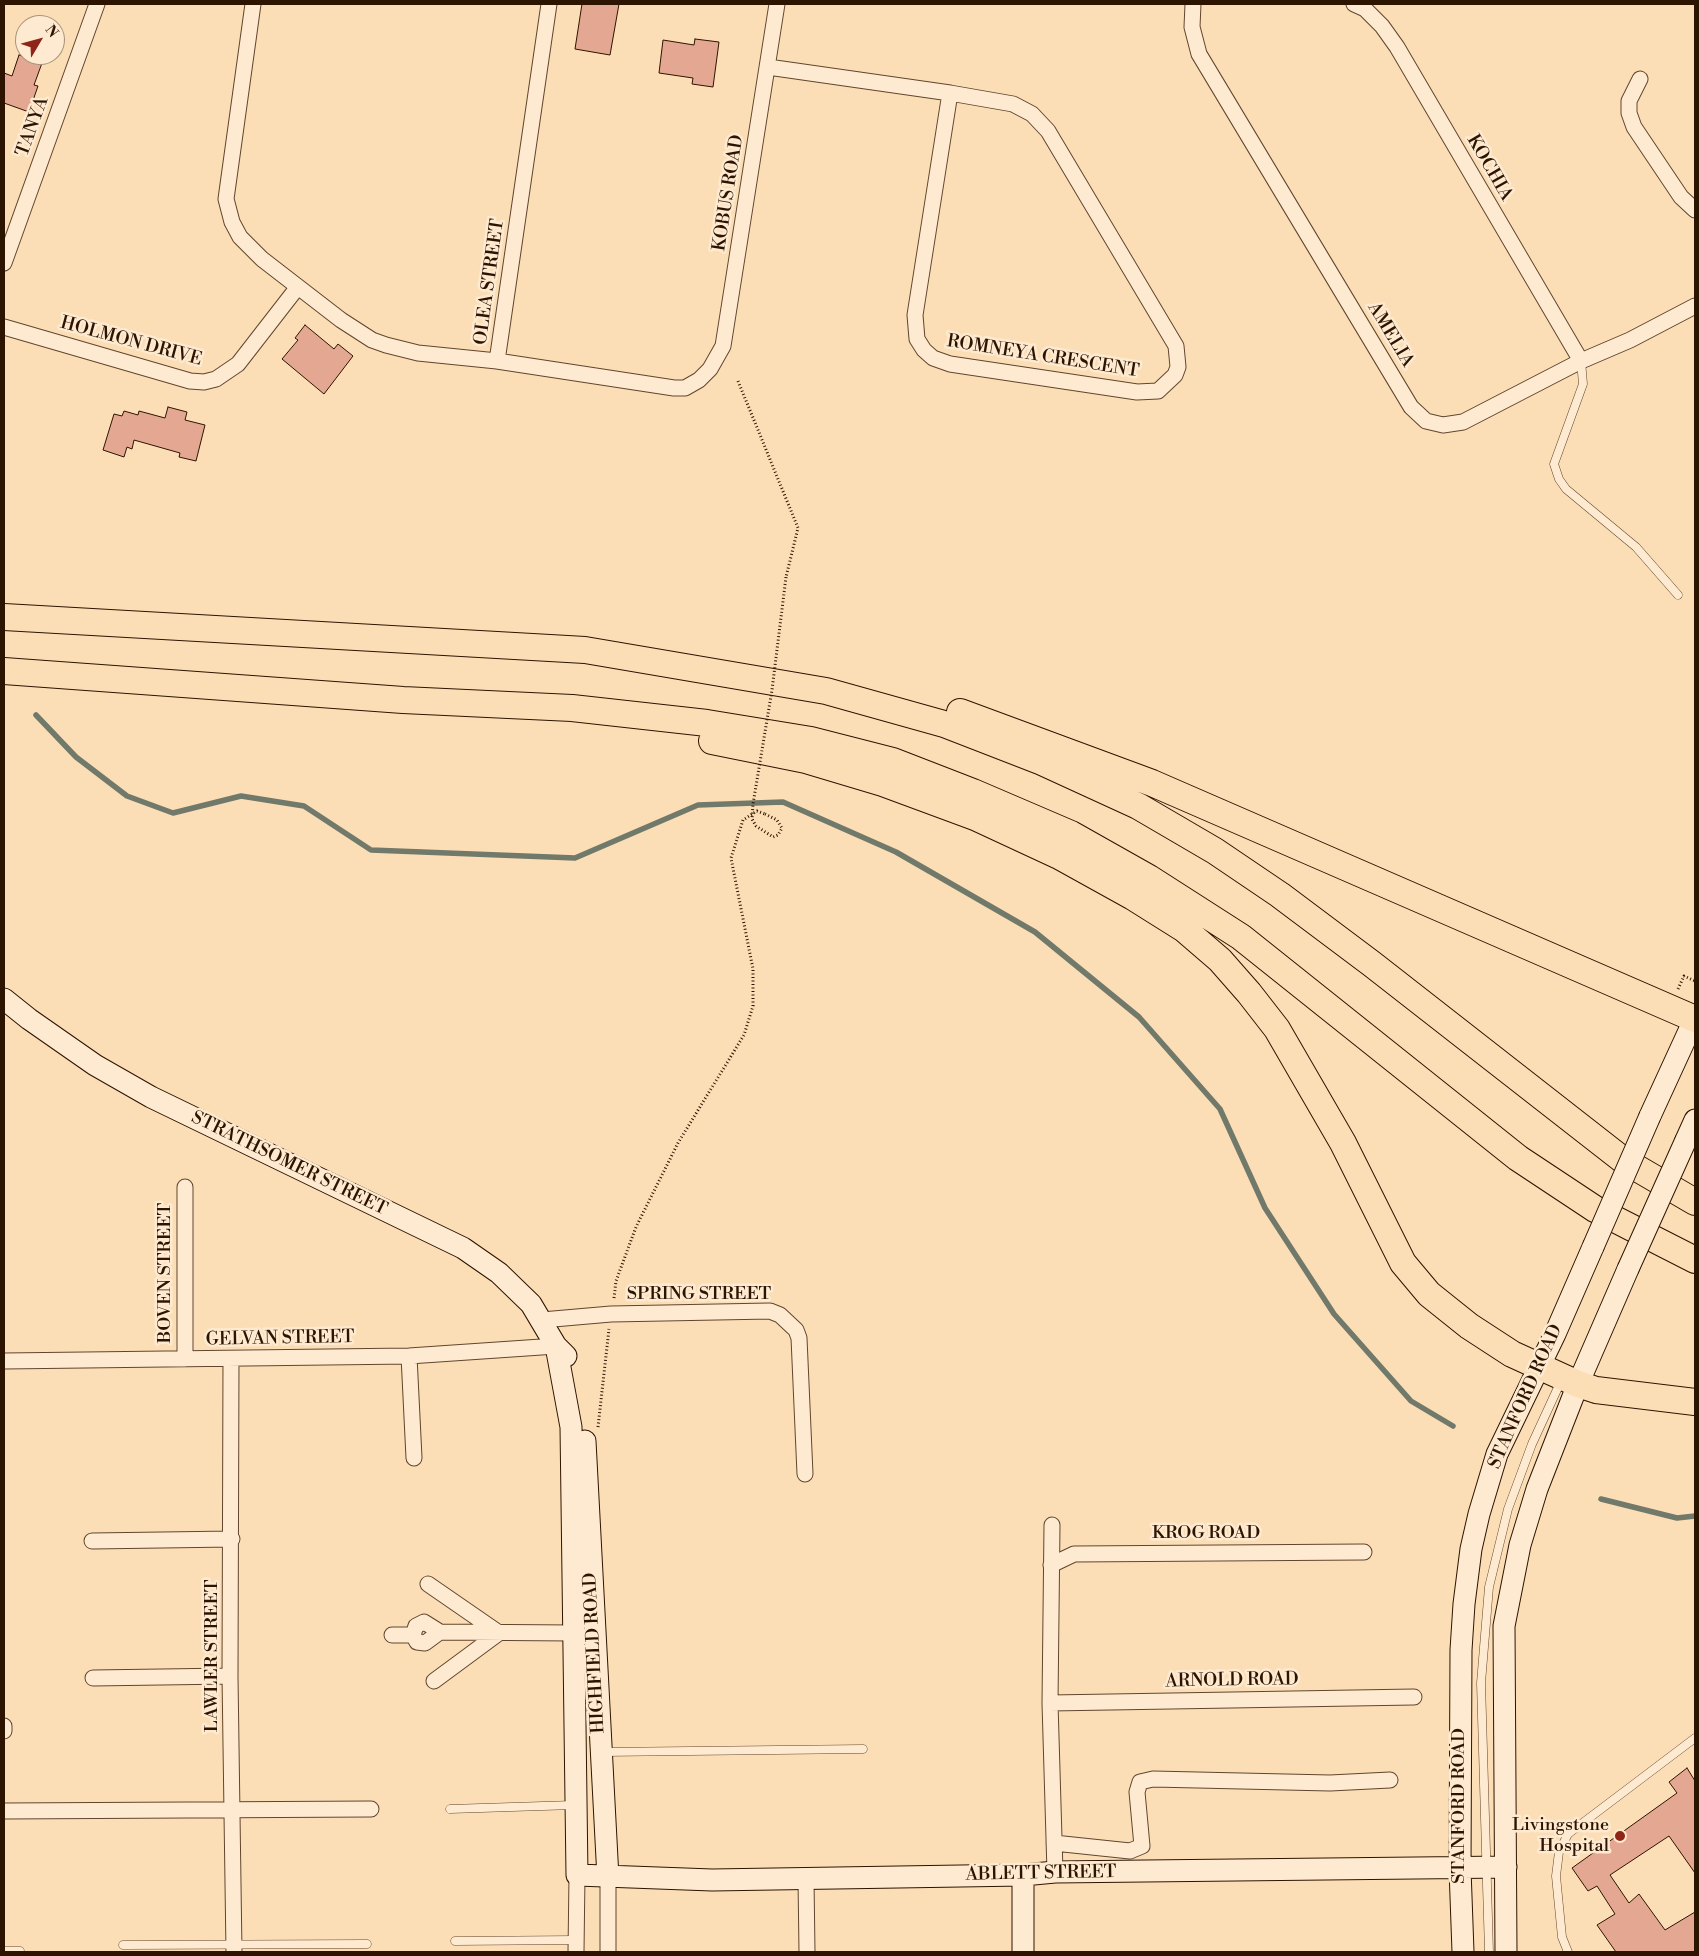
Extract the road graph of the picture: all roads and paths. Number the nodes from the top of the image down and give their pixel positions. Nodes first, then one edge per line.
1 (97, 4) edge
2 (253, 4) edge
3 (550, 4) edge
4 (777, 4) edge
5 (1193, 4) edge
6 (1354, 4) edge
7 (768, 67) junction
8 (1640, 79) dead end
9 (950, 94) junction
10 (1695, 210) edge
11 (4, 263) edge
12 (297, 288) junction
13 (1695, 306) edge
14 (4, 327) edge
15 (497, 361) junction
16 (1581, 361) junction
17 (699, 380) joint
18 (738, 381) dead end
19 (1678, 594) dead end
20 (4, 617) edge
21 (585, 650) junction
22 (4, 671) edge
23 (403, 700) junction
24 (4, 999) edge
25 (1695, 1018) edge
26 (1689, 1048) edge
27 (1695, 1120) edge
28 (185, 1187) dead end
29 (1695, 1202) edge
30 (1695, 1260) edge
31 (612, 1314) junction
32 (542, 1320) junction
33 (560, 1353) junction
34 (409, 1356) junction
35 (231, 1359) junction
36 (185, 1360) junction
37 (4, 1361) edge
38 (1539, 1366) junction
39 (1570, 1380) junction
40 (1695, 1402) edge
41 (598, 1436) dead end
42 (414, 1458) dead end
43 (805, 1474) dead end
44 (1052, 1525) dead end
45 (232, 1539) junction
46 (92, 1540) dead end
47 (1364, 1552) dead end
48 (1051, 1565) junction
49 (428, 1584) dead end
50 (499, 1633) junction
51 (573, 1633) junction
52 (392, 1635) dead end
53 (230, 1676) junction
54 (93, 1678) dead end
55 (434, 1681) dead end
56 (1414, 1697) dead end
57 (1050, 1703) junction
58 (4, 1726) edge
59 (4, 1731) edge
60 (1695, 1738) edge
61 (863, 1749) dead end
62 (601, 1752) junction
63 (1390, 1780) dead end
64 (576, 1805) junction
65 (371, 1809) dead end
66 (450, 1809) dead end
67 (233, 1810) junction
68 (4, 1811) edge
69 (1054, 1843) junction
70 (1496, 1867) junction
71 (1460, 1869) junction
72 (1054, 1872) junction
73 (1022, 1874) junction
74 (577, 1875) junction
75 (608, 1878) junction
76 (806, 1879) junction
77 (455, 1941) dead end
78 (367, 1944) dead end
79 (123, 1946) dead end
80 (576, 1946) edge
81 (234, 1949) edge
82 (4, 1951) edge
83 (20, 1951) edge
84 (608, 1952) edge
85 (807, 1952) edge
86 (1023, 1952) edge
87 (1462, 1952) edge
88 (1489, 1952) edge
89 (1506, 1952) edge
90 (1568, 1952) edge

1 - 11 street, TANYA
2 - 12 street
3 - 15 street, OLEA STREET
4 - 7 street, KOBUS ROAD
5 - 16 street, AMELIA
6 - 16 street, KOCHIA
7 - 9 street, ROMNEYA CRESCENT
7 - 17 street, KOBUS ROAD
8 - 10 street
9 - 9 street, ROMNEYA CRESCENT
12 - 14 street, HOLMON DRIVE
12 - 15 street
13 - 16 street, AMELIA
15 - 17 street, OLEA STREET
16 - 19 lane
18 - 31 path, bridge
20 - 21 highway
21 - 25 highway
21 - 29 highway
22 - 23 highway
23 - 30 highway
23 - 38 highway
24 - 32 street, STRATHSOMER STREET
25 - 26 street, STANFORD ROAD
26 - 38 street, STANFORD ROAD, bridge
27 - 39 street, bridge
28 - 36 street, BOVEN STREET
31 - 32 street, SPRING STREET
31 - 41 path
31 - 43 street, SPRING STREET
32 - 33 street, STRATHSOMER STREET
33 - 34 street, GELVAN STREET
33 - 51 street, HIGHFIELD ROAD
33 - 62 street, HIGHFIELD ROAD
34 - 35 street, GELVAN STREET
34 - 42 street
35 - 36 street, GELVAN STREET
35 - 45 street, LAWLER STREET
36 - 37 street, GELVAN STREET
38 - 39 highway
38 - 71 street, STANFORD ROAD
39 - 40 highway
39 - 70 street
44 - 48 street
45 - 46 street
45 - 53 street, LAWLER STREET
47 - 48 street, KROG ROAD
48 - 57 street
49 - 50 street
50 - 51 street
50 - 52 street
50 - 55 street
51 - 64 street, HIGHFIELD ROAD
53 - 54 street
53 - 67 street, LAWLER STREET
56 - 57 street, ARNOLD ROAD
57 - 69 street
58 - 59 street
60 - 90 lane
61 - 62 lane
62 - 75 street, HIGHFIELD ROAD
63 - 69 street
64 - 66 lane
64 - 74 street, HIGHFIELD ROAD
65 - 67 street
67 - 68 street
67 - 81 street, LAWLER STREET
69 - 72 street
70 - 71 street, ABLETT STREET
70 - 88 lane
70 - 89 street
71 - 72 street, ABLETT STREET
71 - 87 street, STANFORD ROAD
72 - 73 street, ABLETT STREET
73 - 76 street, ABLETT STREET
73 - 86 street
74 - 75 street, ABLETT STREET
74 - 80 street, HIGHFIELD ROAD
75 - 76 street, ABLETT STREET
75 - 84 street, HIGHFIELD ROAD
76 - 85 street
77 - 80 lane
78 - 81 lane
79 - 81 lane
82 - 83 lane

